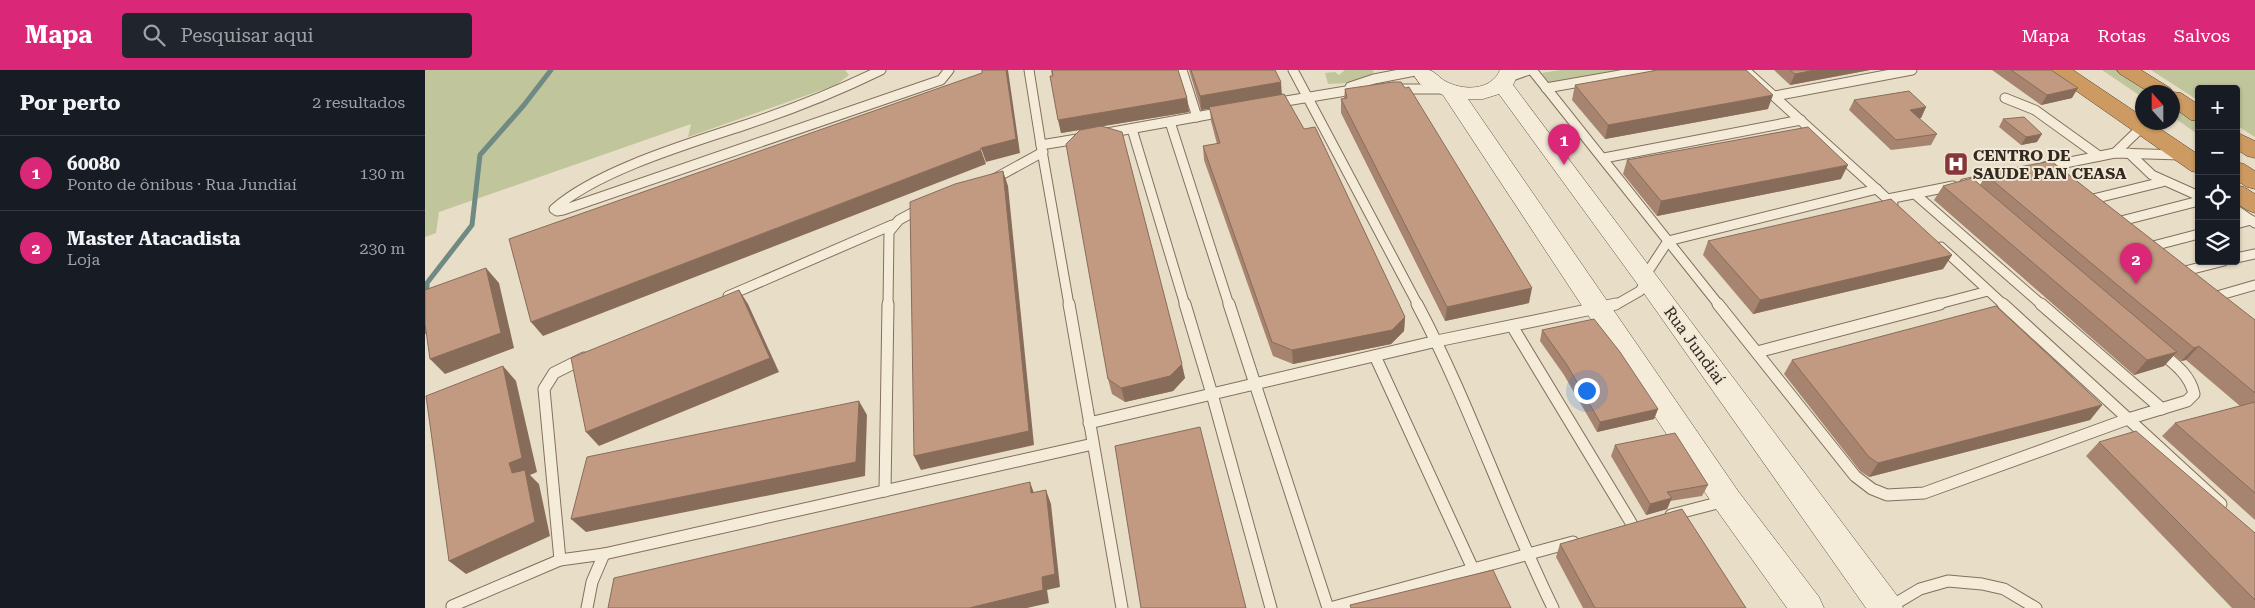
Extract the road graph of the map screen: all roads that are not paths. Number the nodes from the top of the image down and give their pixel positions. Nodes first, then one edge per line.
1 (881, 70) edge
2 (949, 70) edge
3 (1029, 70) edge
4 (1182, 70) edge
5 (1296, 70) edge
6 (1420, 70) edge
7 (1531, 70) edge
8 (1648, 70) edge
9 (1745, 70) edge
10 (1911, 70) edge
11 (2059, 70) edge
12 (2087, 70) edge
13 (2127, 70) edge
14 (1507, 77) edge
15 (2152, 85) edge
16 (1546, 88) junction
17 (1375, 89) edge
18 (1385, 89) edge
19 (1447, 90) junction
20 (1332, 92) junction
21 (1775, 96) junction
22 (1307, 97) junction
23 (2005, 98) dead end
24 (2180, 103) edge
25 (1261, 105) edge
26 (1234, 110) edge
27 (2135, 110) edge
28 (2195, 112) edge
29 (2135, 113) edge
30 (1197, 117) junction
31 (1801, 120) junction
32 (1170, 122) junction
33 (2135, 127) edge
34 (1132, 129) junction
35 (2160, 130) edge
36 (2172, 130) edge
37 (2240, 142) edge
38 (1042, 148) junction
39 (2255, 151) edge
40 (2115, 152) junction
41 (2129, 153) junction
42 (2194, 155) edge
43 (2099, 156) junction
44 (1604, 158) junction
45 (2031, 170) edge
46 (2240, 172) edge
47 (2002, 176) edge
48 (2162, 182) junction
49 (2255, 182) edge
50 (979, 185) edge
51 (1877, 189) junction
52 (1915, 194) junction
53 (2195, 194) edge
54 (2240, 197) edge
55 (1888, 199) junction
56 (2093, 199) edge
57 (937, 202) edge
58 (2195, 202) edge
59 (2240, 211) edge
60 (1902, 212) edge
61 (2254, 216) edge
62 (2121, 221) edge
63 (2240, 222) edge
64 (892, 225) junction
65 (2195, 235) edge
66 (1931, 238) edge
67 (1668, 241) junction
68 (2153, 246) edge
69 (2255, 254) edge
70 (2240, 257) edge
71 (2208, 265) edge
72 (2185, 271) edge
73 (1645, 276) junction
74 (2255, 285) edge
75 (1988, 291) junction
76 (2217, 296) edge
77 (721, 299) edge
78 (1597, 307) junction
79 (1512, 326) junction
80 (1437, 341) junction
81 (2151, 345) edge
82 (1757, 352) junction
83 (595, 353) edge
84 (1375, 356) junction
85 (1255, 384) junction
86 (1212, 394) junction
87 (2162, 409) junction
88 (2128, 419) junction
89 (1089, 423) junction
90 (1093, 444) junction
91 (885, 491) junction
92 (1727, 500) junction
93 (2228, 511) edge
94 (1661, 518) edge
95 (1633, 526) edge
96 (1585, 539) edge
97 (604, 554) junction
98 (1527, 555) junction
99 (560, 560) junction
100 (1473, 569) junction
101 (452, 606) dead end
102 (587, 608) edge
103 (1122, 608) edge
104 (1271, 608) edge
105 (1329, 608) edge
106 (1553, 608) edge
107 (1807, 608) edge
108 (1887, 608) edge
109 (2036, 608) edge

1 - 2 lane
3 - 38 lane
4 - 30 lane
5 - 22 lane
6 - 19 street
6 - 20 lane
7 - 14 lane
7 - 16 lane
8 - 16 lane
9 - 21 lane
10 - 21 lane
11 - 29 highway
12 - 27 highway
13 - 15 highway
14 - 19 street
14 - 73 street, Rua Jundiaí
16 - 44 lane
17 - 20 lane
18 - 19 lane
19 - 78 street
20 - 22 lane
21 - 31 lane
22 - 25 lane
22 - 80 lane
23 - 43 lane
24 - 28 highway
26 - 30 lane
30 - 32 lane
31 - 44 lane
31 - 51 lane
32 - 34 lane
32 - 85 lane
33 - 40 lane
34 - 38 lane
34 - 86 lane
35 - 42 highway
36 - 42 highway
37 - 39 highway
38 - 50 lane
38 - 89 lane
40 - 41 lane
40 - 43 lane
41 - 42 lane
41 - 48 lane
43 - 45 lane
44 - 67 lane
46 - 49 highway
47 - 52 lane
48 - 53 lane
48 - 56 lane
51 - 55 lane
51 - 67 lane
52 - 55 lane
52 - 87 lane
54 - 61 highway
55 - 60 lane
57 - 64 lane
58 - 62 lane
59 - 61 lane
61 - 63 lane
64 - 77 lane
64 - 91 lane
65 - 68 lane
66 - 75 lane
67 - 73 lane
67 - 82 lane
69 - 70 lane
71 - 72 lane
73 - 78 lane
73 - 108 street, Rua Jundiaí
74 - 76 lane
75 - 82 lane
75 - 88 lane
78 - 79 lane
78 - 92 street
79 - 80 lane
79 - 95 lane
80 - 84 lane
80 - 98 lane
81 - 87 lane
82 - 88 lane
83 - 99 lane
84 - 85 lane
84 - 100 lane
85 - 86 lane
85 - 105 lane
86 - 89 lane
86 - 104 lane
87 - 88 lane
88 - 93 lane
89 - 90 lane
90 - 91 lane
90 - 103 lane
91 - 97 lane
92 - 94 lane
92 - 107 street
96 - 98 lane
97 - 99 lane
97 - 102 lane
98 - 100 lane
98 - 106 lane
99 - 101 lane
100 - 105 lane
108 - 109 lane

